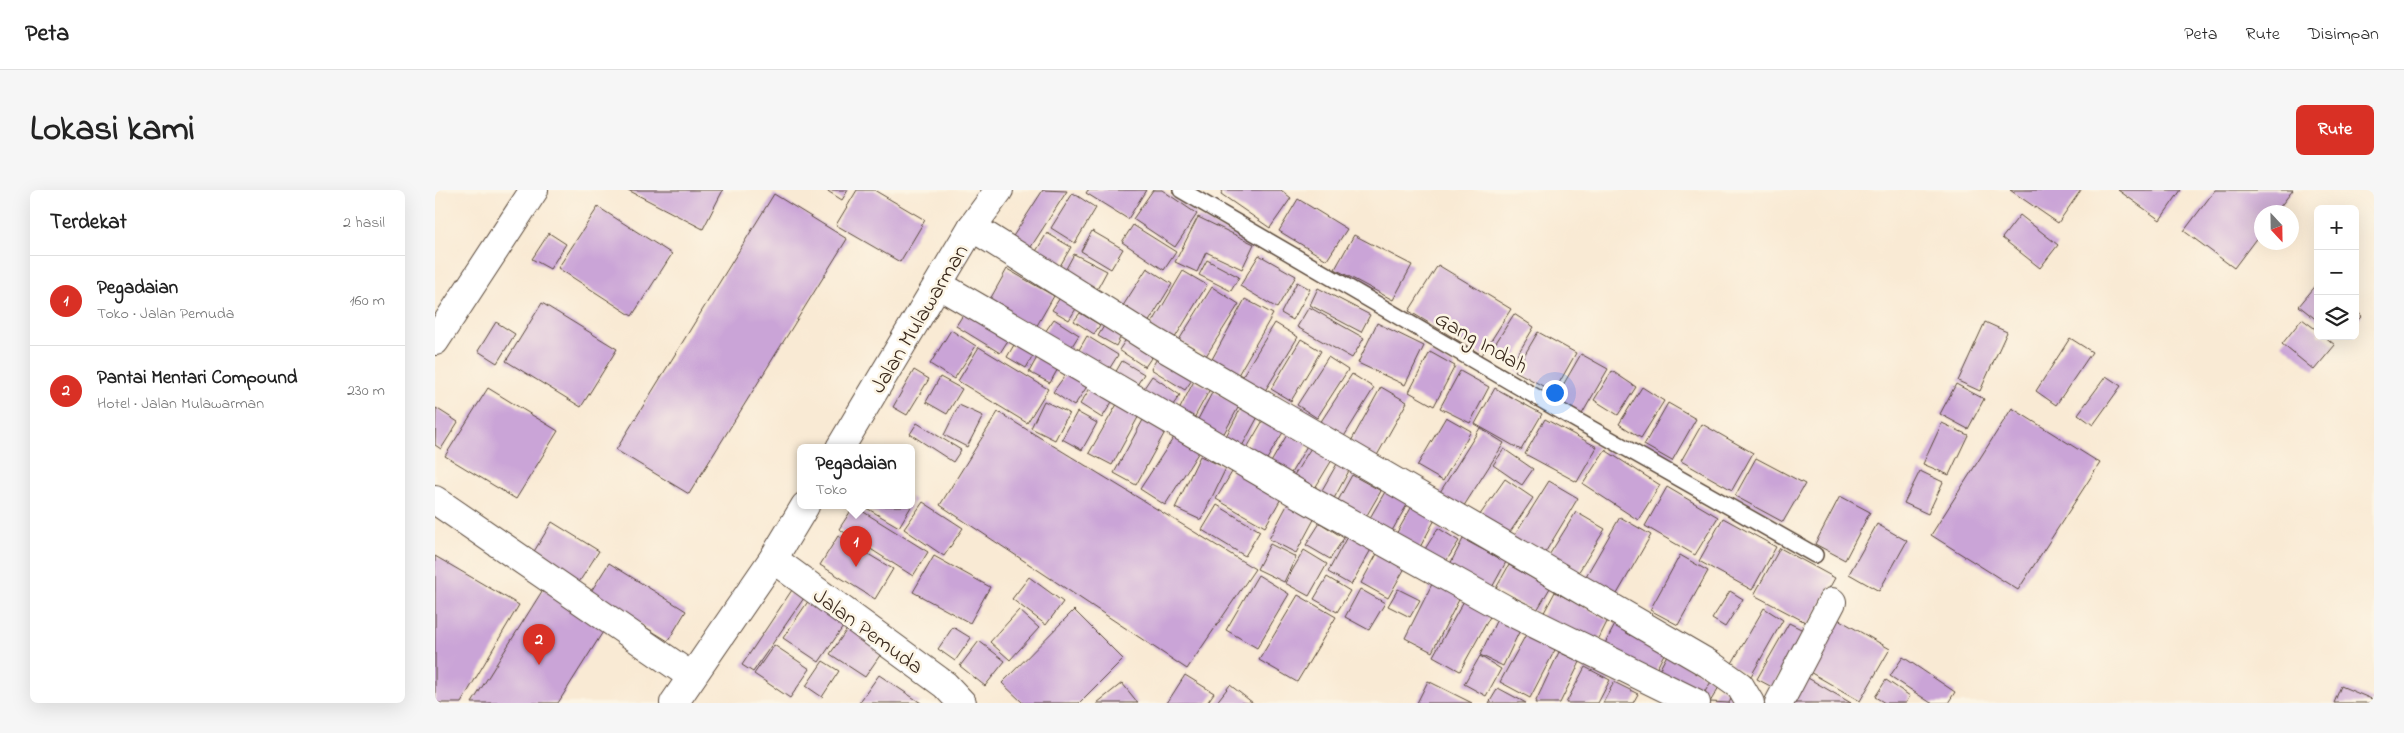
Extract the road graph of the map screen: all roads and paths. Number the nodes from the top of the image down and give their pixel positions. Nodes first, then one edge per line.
1 (534, 190) edge
2 (999, 190) edge
3 (1181, 190) edge
4 (972, 227) junction
5 (939, 285) junction
6 (435, 341) edge
7 (842, 444) edge
8 (435, 500) edge
9 (803, 509) edge
10 (1815, 555) dead end
11 (773, 559) junction
12 (1831, 602) dead end
13 (691, 676) junction
14 (674, 703) edge
15 (962, 703) edge
16 (1695, 703) edge
17 (1750, 703) edge
18 (1779, 703) edge

1 - 6 main road
2 - 4 main road, Jalan Mulawarman
3 - 10 lane, Gang Indah
4 - 5 main road, Jalan Mulawarman
4 - 17 main road
5 - 7 main road, Jalan Mulawarman
5 - 16 main road
8 - 13 main road
9 - 11 main road
11 - 13 main road
11 - 15 main road, Jalan Pemuda
12 - 18 main road
13 - 14 main road

